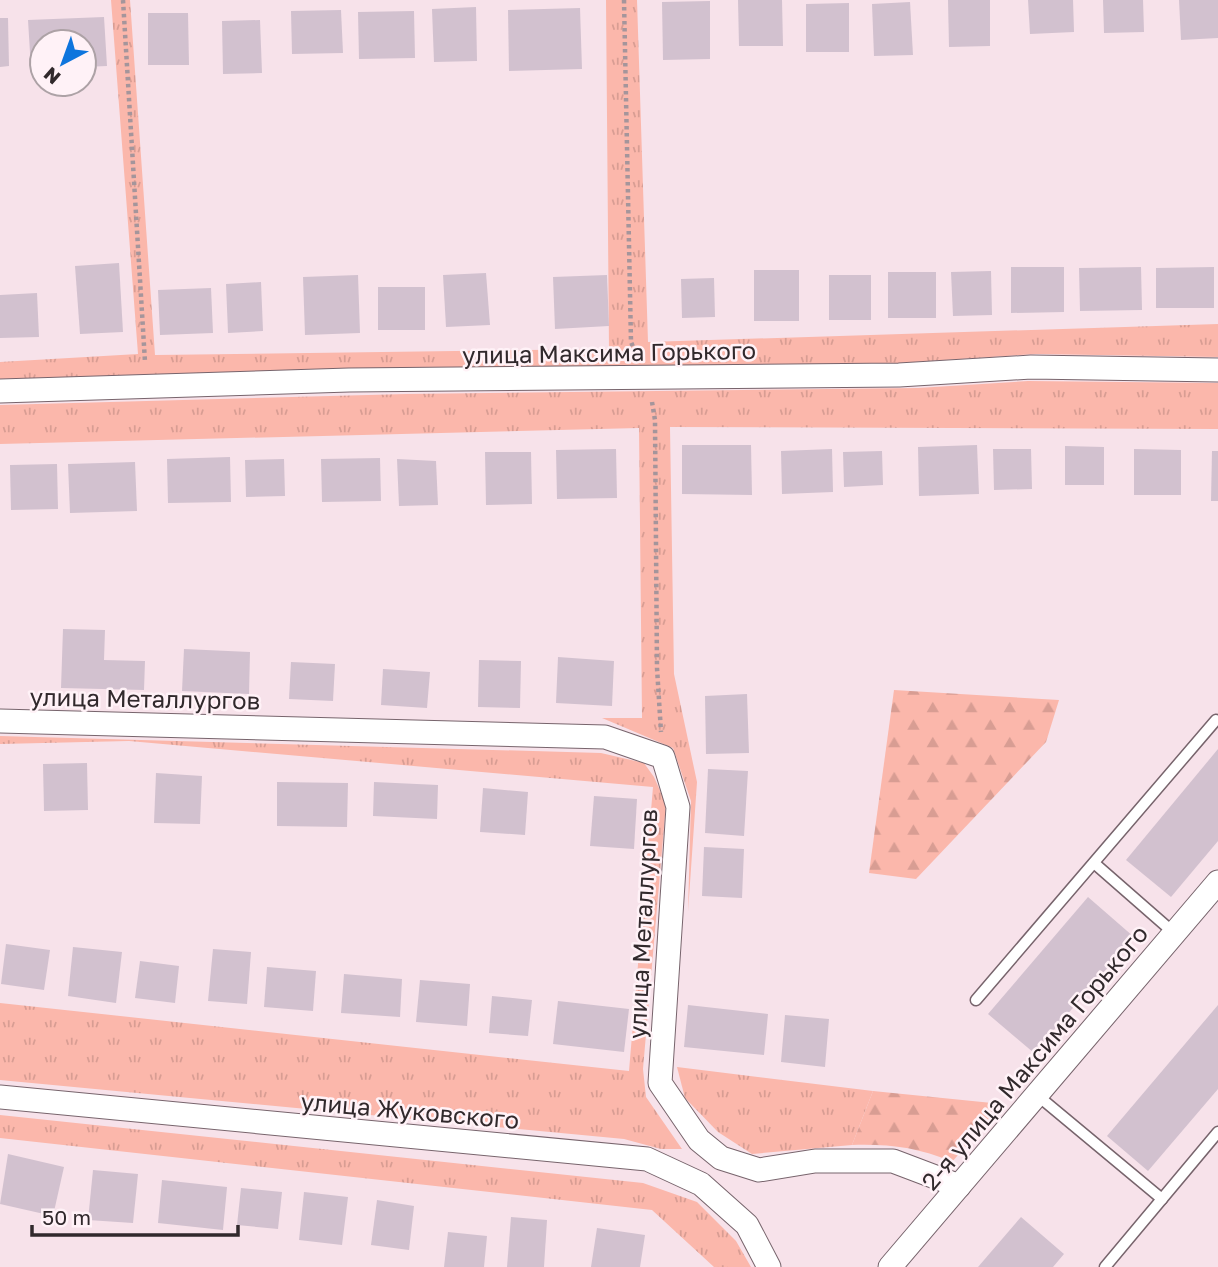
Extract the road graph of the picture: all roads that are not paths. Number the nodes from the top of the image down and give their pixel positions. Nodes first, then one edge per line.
1 (1218, 370) edge
2 (0, 391) edge
3 (1216, 720) dead end
4 (0, 721) edge
5 (1094, 863) junction
6 (1218, 882) edge
7 (1174, 933) junction
8 (976, 1000) dead end
9 (1037, 1095) junction
10 (0, 1097) edge
11 (1218, 1132) edge
12 (720, 1158) junction
13 (701, 1184) junction
14 (960, 1186) junction
15 (1162, 1199) junction
16 (769, 1267) edge
17 (890, 1267) edge
18 (1105, 1267) edge

1 - 2 street, улица Максима Горького
3 - 5 lane
4 - 12 street, улица Металлургов
5 - 7 lane
5 - 8 lane
6 - 7 street, 2-я улица Максима Горького
7 - 9 street, 2-я улица Максима Горького
9 - 14 street, 2-я улица Максима Горького
9 - 15 lane
10 - 13 street, улица Жуковского
11 - 15 lane
12 - 13 street
12 - 14 street, улица Металлургов
13 - 16 street, улица Жуковского
14 - 17 street, 2-я улица Максима Горького
15 - 18 lane

